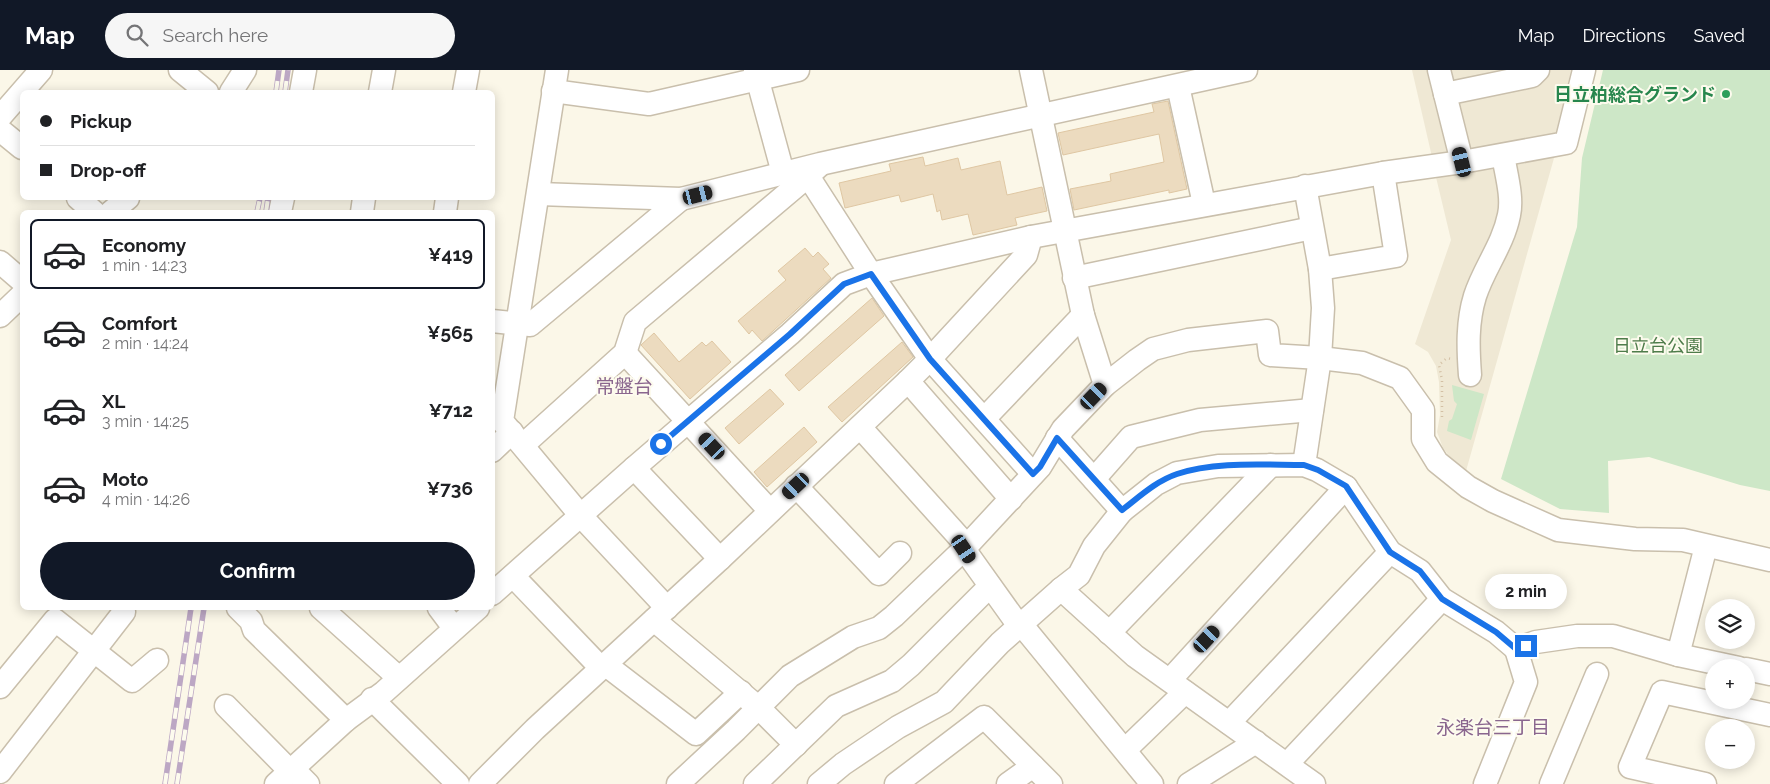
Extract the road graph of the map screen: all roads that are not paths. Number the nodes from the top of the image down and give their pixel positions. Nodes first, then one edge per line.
1 (41, 70) edge
2 (180, 70) edge
3 (245, 70) edge
4 (305, 70) edge
5 (384, 70) edge
6 (468, 70) edge
7 (798, 70) edge
8 (1031, 70) edge
9 (1246, 70) edge
10 (1440, 70) edge
11 (1538, 70) edge
12 (1584, 70) edge
13 (756, 75) edge
14 (555, 80) edge
15 (1178, 86) junction
16 (24, 90) edge
17 (205, 90) edge
18 (232, 90) edge
19 (301, 90) edge
20 (380, 90) edge
21 (464, 90) edge
22 (20, 94) edge
23 (1445, 94) junction
24 (1041, 116) junction
25 (0, 117) edge
26 (0, 130) edge
27 (20, 146) edge
28 (1503, 155) junction
29 (1462, 162) junction
30 (814, 170) junction
31 (1383, 173) junction
32 (783, 174) junction
33 (1305, 186) junction
34 (538, 194) junction
35 (681, 199) junction
36 (80, 200) edge
37 (126, 200) edge
38 (1204, 204) junction
39 (92, 210) edge
40 (113, 210) edge
41 (1312, 228) junction
42 (1065, 231) junction
43 (1031, 237) junction
44 (0, 262) edge
45 (1320, 270) junction
46 (871, 274) junction
47 (1074, 278) junction
48 (20, 279) edge
49 (20, 298) edge
50 (1083, 315) junction
51 (0, 316) edge
52 (495, 321) edge
53 (517, 324) junction
54 (625, 353) junction
55 (1320, 358) junction
56 (930, 359) junction
57 (1470, 369) road end
58 (908, 381) junction
59 (1105, 385) junction
60 (500, 391) edge
61 (1312, 410) junction
62 (984, 419) junction
63 (688, 421) junction
64 (860, 426) junction
65 (1057, 438) junction
66 (518, 439) junction
67 (495, 450) edge
68 (1271, 465) junction
69 (1304, 465) junction
70 (634, 468) junction
71 (1033, 474) junction
72 (1094, 479) junction
73 (796, 486) junction
74 (1346, 486) junction
75 (1011, 499) junction
76 (770, 510) junction
77 (1122, 510) junction
78 (581, 516) junction
79 (1706, 546) junction
80 (966, 548) junction
81 (1390, 552) junction
82 (900, 553) dead end
83 (720, 559) junction
84 (1770, 560) edge
85 (513, 576) junction
86 (990, 586) junction
87 (1060, 589) junction
88 (495, 591) edge
89 (1442, 599) junction
90 (240, 610) edge
91 (323, 610) edge
92 (440, 610) edge
93 (476, 610) edge
94 (124, 612) dead end
95 (661, 614) junction
96 (1020, 625) junction
97 (454, 628) junction
98 (1109, 633) junction
99 (1516, 649) junction
100 (94, 651) junction
101 (1678, 655) junction
102 (156, 660) dead end
103 (1705, 661) edge
104 (604, 667) junction
105 (1755, 671) edge
106 (1597, 674) dead end
107 (1770, 674) edge
108 (3, 676) edge
109 (398, 678) junction
110 (1177, 686) junction
111 (740, 692) junction
112 (372, 699) junction
113 (226, 706) dead end
114 (759, 708) junction
115 (1770, 715) edge
116 (346, 720) junction
117 (1229, 723) junction
118 (1256, 742) junction
119 (796, 745) junction
120 (1124, 750) junction
121 (1033, 766) junction
122 (0, 772) edge
123 (1297, 776) edge
124 (292, 777) edge
125 (458, 784) edge
126 (480, 784) edge
127 (678, 784) edge
128 (755, 784) edge
129 (819, 784) edge
130 (896, 784) edge
131 (1008, 784) edge
132 (1051, 784) edge
133 (1152, 784) edge
134 (1189, 784) edge
135 (1485, 784) edge
136 (1551, 784) edge
137 (1704, 784) edge

1 - 16 street
2 - 17 street
3 - 18 street
4 - 19 street
5 - 20 street
6 - 21 street
7 - 13 street
8 - 24 street
9 - 15 street
10 - 23 street
11 - 23 street
12 - 28 street
13 - 14 street
13 - 32 street
14 - 34 street
15 - 24 street
15 - 38 street
22 - 25 street
23 - 29 street
24 - 30 street
24 - 42 street
26 - 27 street
28 - 29 street
28 - 57 street
29 - 31 street
30 - 32 street
30 - 46 street
30 - 54 street
31 - 33 street
31 - 45 street
32 - 35 street
33 - 38 street
33 - 41 street
34 - 35 street
34 - 53 street
35 - 53 street
36 - 39 street
37 - 40 street
38 - 42 street
41 - 45 street
41 - 47 street
42 - 43 street
42 - 47 street
43 - 46 street
43 - 56 street
44 - 48 street
45 - 55 street
46 - 56 street
46 - 63 street
47 - 50 street
49 - 51 street
50 - 59 street
50 - 62 street
52 - 53 street
53 - 60 street
54 - 63 street
54 - 66 street
55 - 59 street
55 - 61 street
55 - 79 street
56 - 58 street
56 - 62 street
58 - 64 street
58 - 75 street
59 - 65 street
60 - 66 street
61 - 69 street
61 - 72 street
62 - 71 street
63 - 70 street
63 - 76 street
64 - 73 street
64 - 80 street
65 - 71 street
65 - 72 street
66 - 67 street
66 - 78 street
68 - 69 street
68 - 77 street
68 - 98 street
69 - 74 street
70 - 78 street
70 - 83 street
71 - 75 street
72 - 77 street
73 - 76 street
73 - 82 street
74 - 81 street
74 - 110 street
75 - 80 street
76 - 83 street
77 - 87 street
78 - 85 street
78 - 95 street
79 - 84 street
79 - 101 street
80 - 86 street
80 - 114 street
81 - 89 street
81 - 117 street
83 - 95 street
85 - 88 street
85 - 104 street
86 - 96 street
86 - 119 street
87 - 96 street
87 - 98 street
89 - 99 street
89 - 123 street
90 - 116 street
91 - 109 street
92 - 97 street
93 - 97 street
94 - 100 street
95 - 104 street
95 - 111 street
96 - 120 street
96 - 129 street
97 - 109 street
98 - 110 street
99 - 101 street
99 - 135 street
100 - 102 street
100 - 108 street
100 - 122 street
101 - 103 street
104 - 111 street
104 - 126 street
105 - 107 street
106 - 136 street
109 - 112 street
110 - 117 street
110 - 120 street
111 - 114 street
112 - 116 street
112 - 125 street
113 - 124 street
114 - 119 street
114 - 127 street
115 - 137 street
116 - 124 street
117 - 118 street
118 - 123 street
118 - 134 street
119 - 128 street
120 - 133 street
121 - 130 street
121 - 131 street
121 - 132 street

